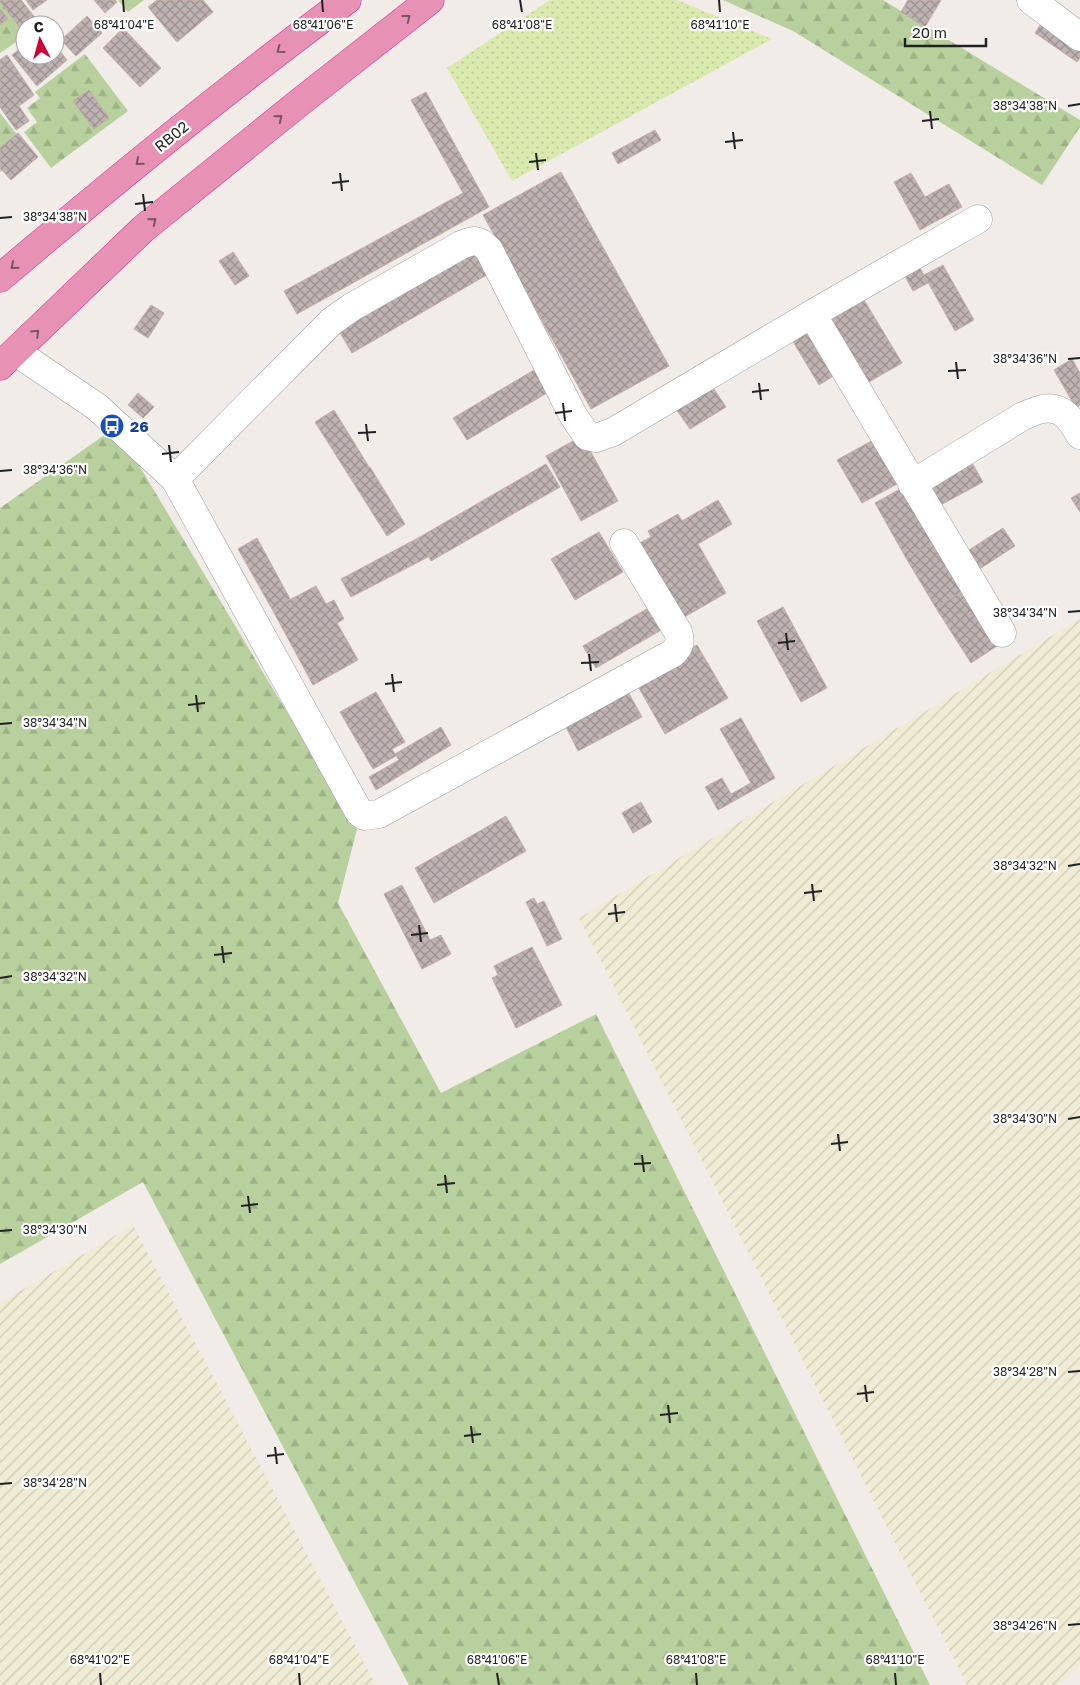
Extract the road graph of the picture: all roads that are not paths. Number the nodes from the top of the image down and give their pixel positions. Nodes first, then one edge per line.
1 (347, 0) edge
2 (430, 0) edge
3 (1031, 0) edge
4 (1080, 37) edge
5 (978, 219) dead end
6 (0, 278) edge
7 (812, 314) junction
8 (8, 359) edge
9 (1080, 435) edge
10 (175, 479) junction
11 (912, 484) junction
12 (624, 543) dead end
13 (1002, 633) dead end

1 -> 6 highway, RB02
8 -> 2 highway
3 - 4 lane
5 - 7 lane
7 - 10 lane
7 - 11 lane
8 - 10 lane
9 - 11 lane
10 - 12 lane
11 - 13 lane

